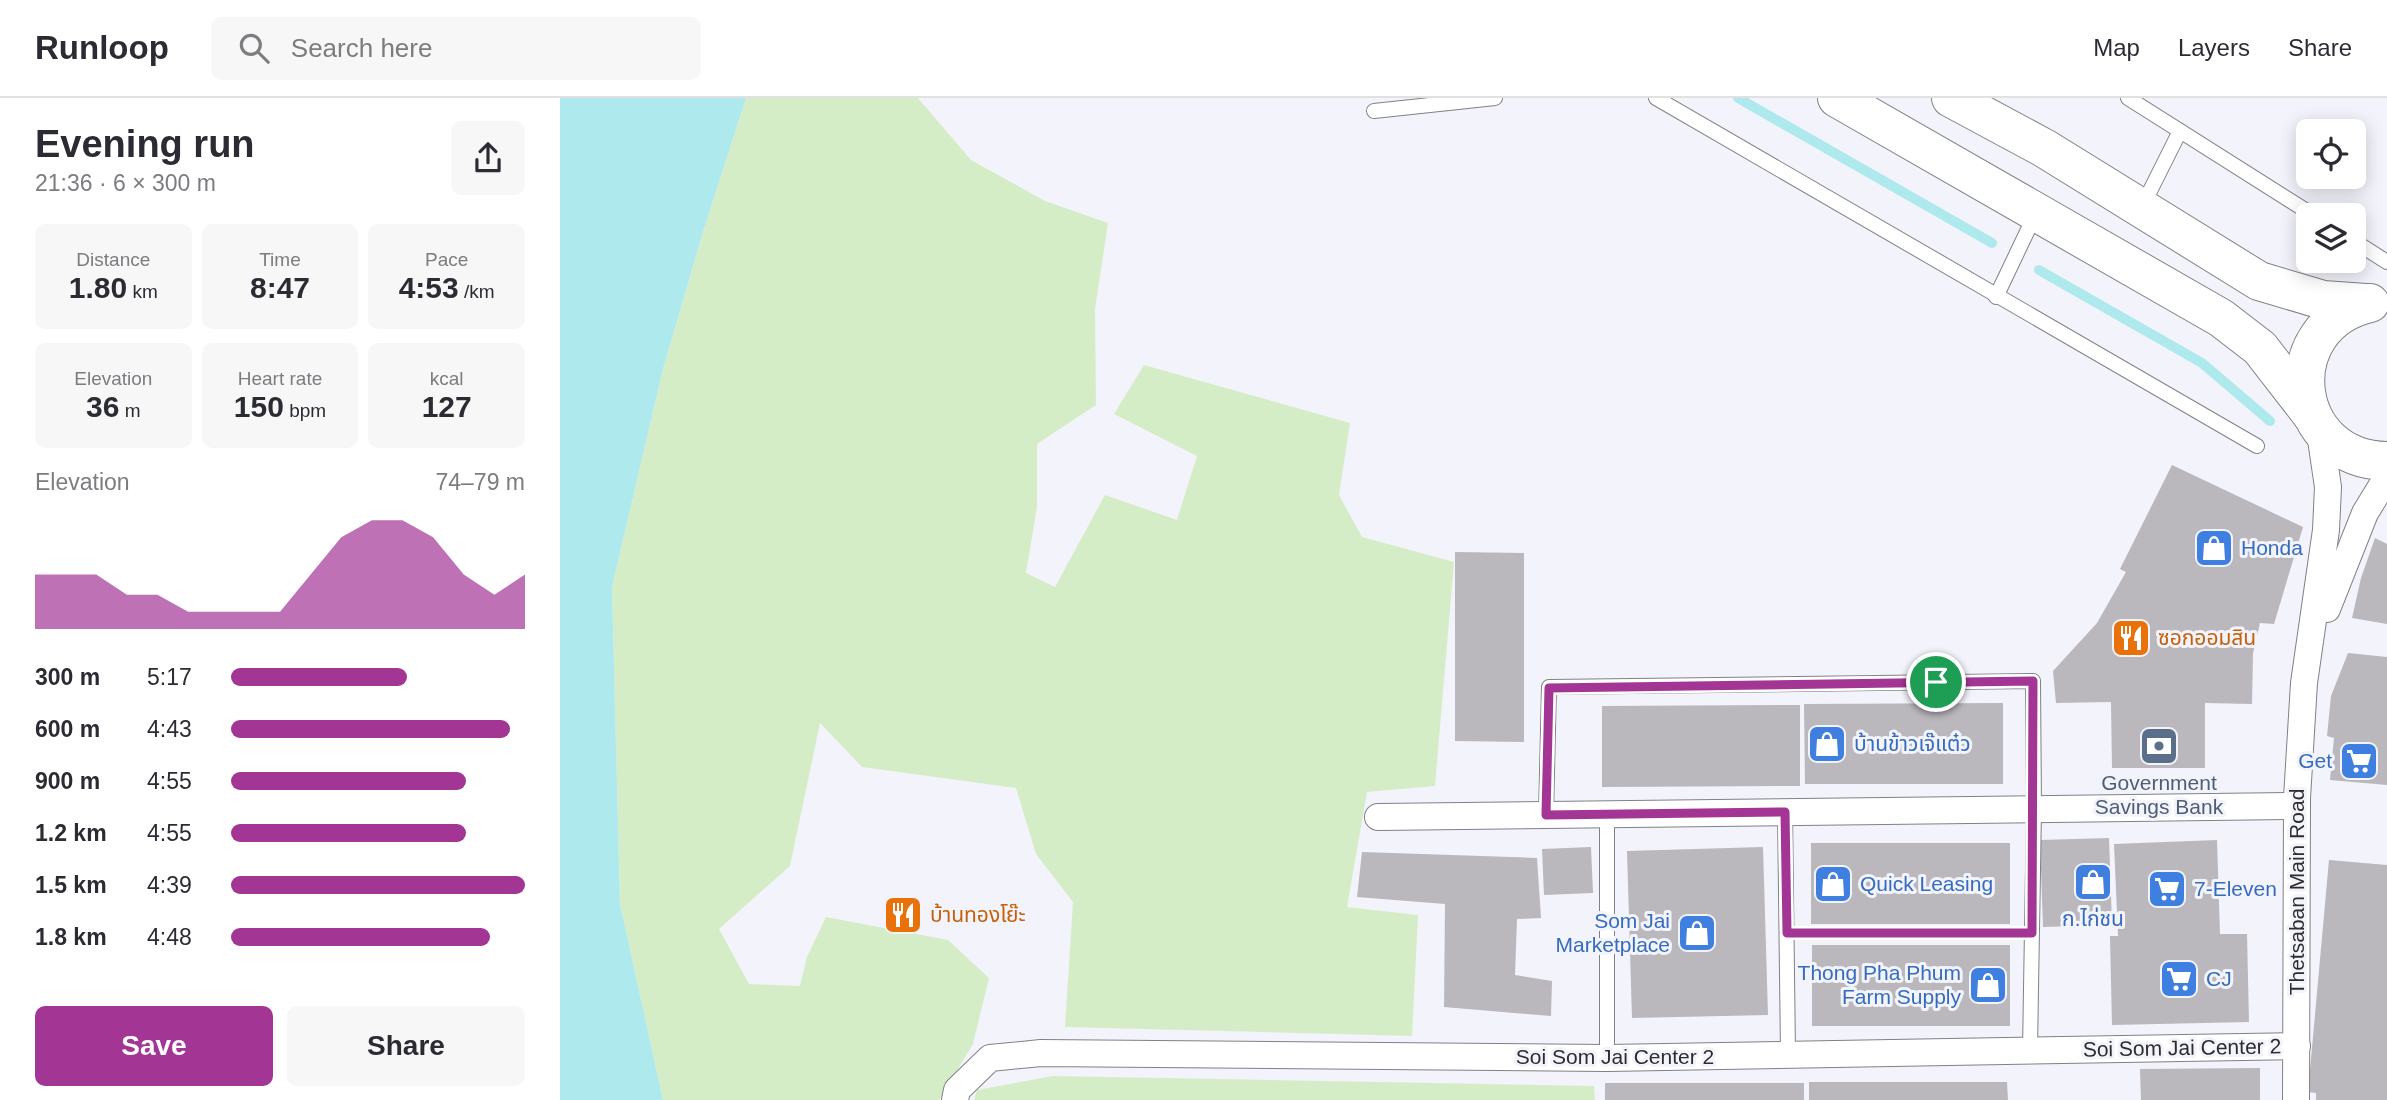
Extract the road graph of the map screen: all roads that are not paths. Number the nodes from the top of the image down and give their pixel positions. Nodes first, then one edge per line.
1 (1495, 98) edge
2 (1656, 98) edge
3 (1837, 98) edge
4 (1951, 98) edge
5 (2128, 98) edge
6 (1374, 111) dead end
7 (2180, 131) junction
8 (2296, 204) edge
9 (2142, 209) junction
10 (2037, 212) junction
11 (2366, 249) edge
12 (2387, 262) edge
13 (2380, 296) edge
14 (1996, 297) junction
15 (2315, 420) junction
16 (2257, 446) dead end
17 (2387, 461) edge
18 (2387, 477) edge
19 (2304, 683) junction
20 (2297, 806) junction
21 (2034, 809) junction
22 (1785, 812) junction
23 (1546, 815) junction
24 (1607, 815) junction
25 (1378, 817) dead end
26 (2297, 1046) junction
27 (2030, 1050) junction
28 (1788, 1054) junction
29 (1607, 1058) junction
30 (955, 1100) edge
31 (2296, 1100) edge

1 - 6 lane
2 - 14 lane
3 - 10 main road
4 - 9 main road
5 - 7 lane
7 - 8 lane
7 - 9 lane
9 - 13 main road
10 - 14 lane
10 - 15 main road
11 - 12 lane
13 - 15 main road
14 - 16 lane
15 - 17 main road
15 - 19 street, Thetsaban Main Road
18 - 19 street, Thetsaban Main Road
19 - 20 street, Thetsaban Main Road
20 - 21 street
20 - 26 street, Thetsaban Main Road
21 - 22 street
21 - 23 lane
21 - 27 lane
22 - 24 street
22 - 28 lane
23 - 24 street
23 - 25 street
24 - 29 lane
26 - 27 street, Soi Som Jai Center 2
26 - 31 street, Thetsaban Main Road
27 - 28 street, Soi Som Jai Center 2
28 - 29 street, Soi Som Jai Center 2
29 - 30 street, Soi Som Jai Center 2

